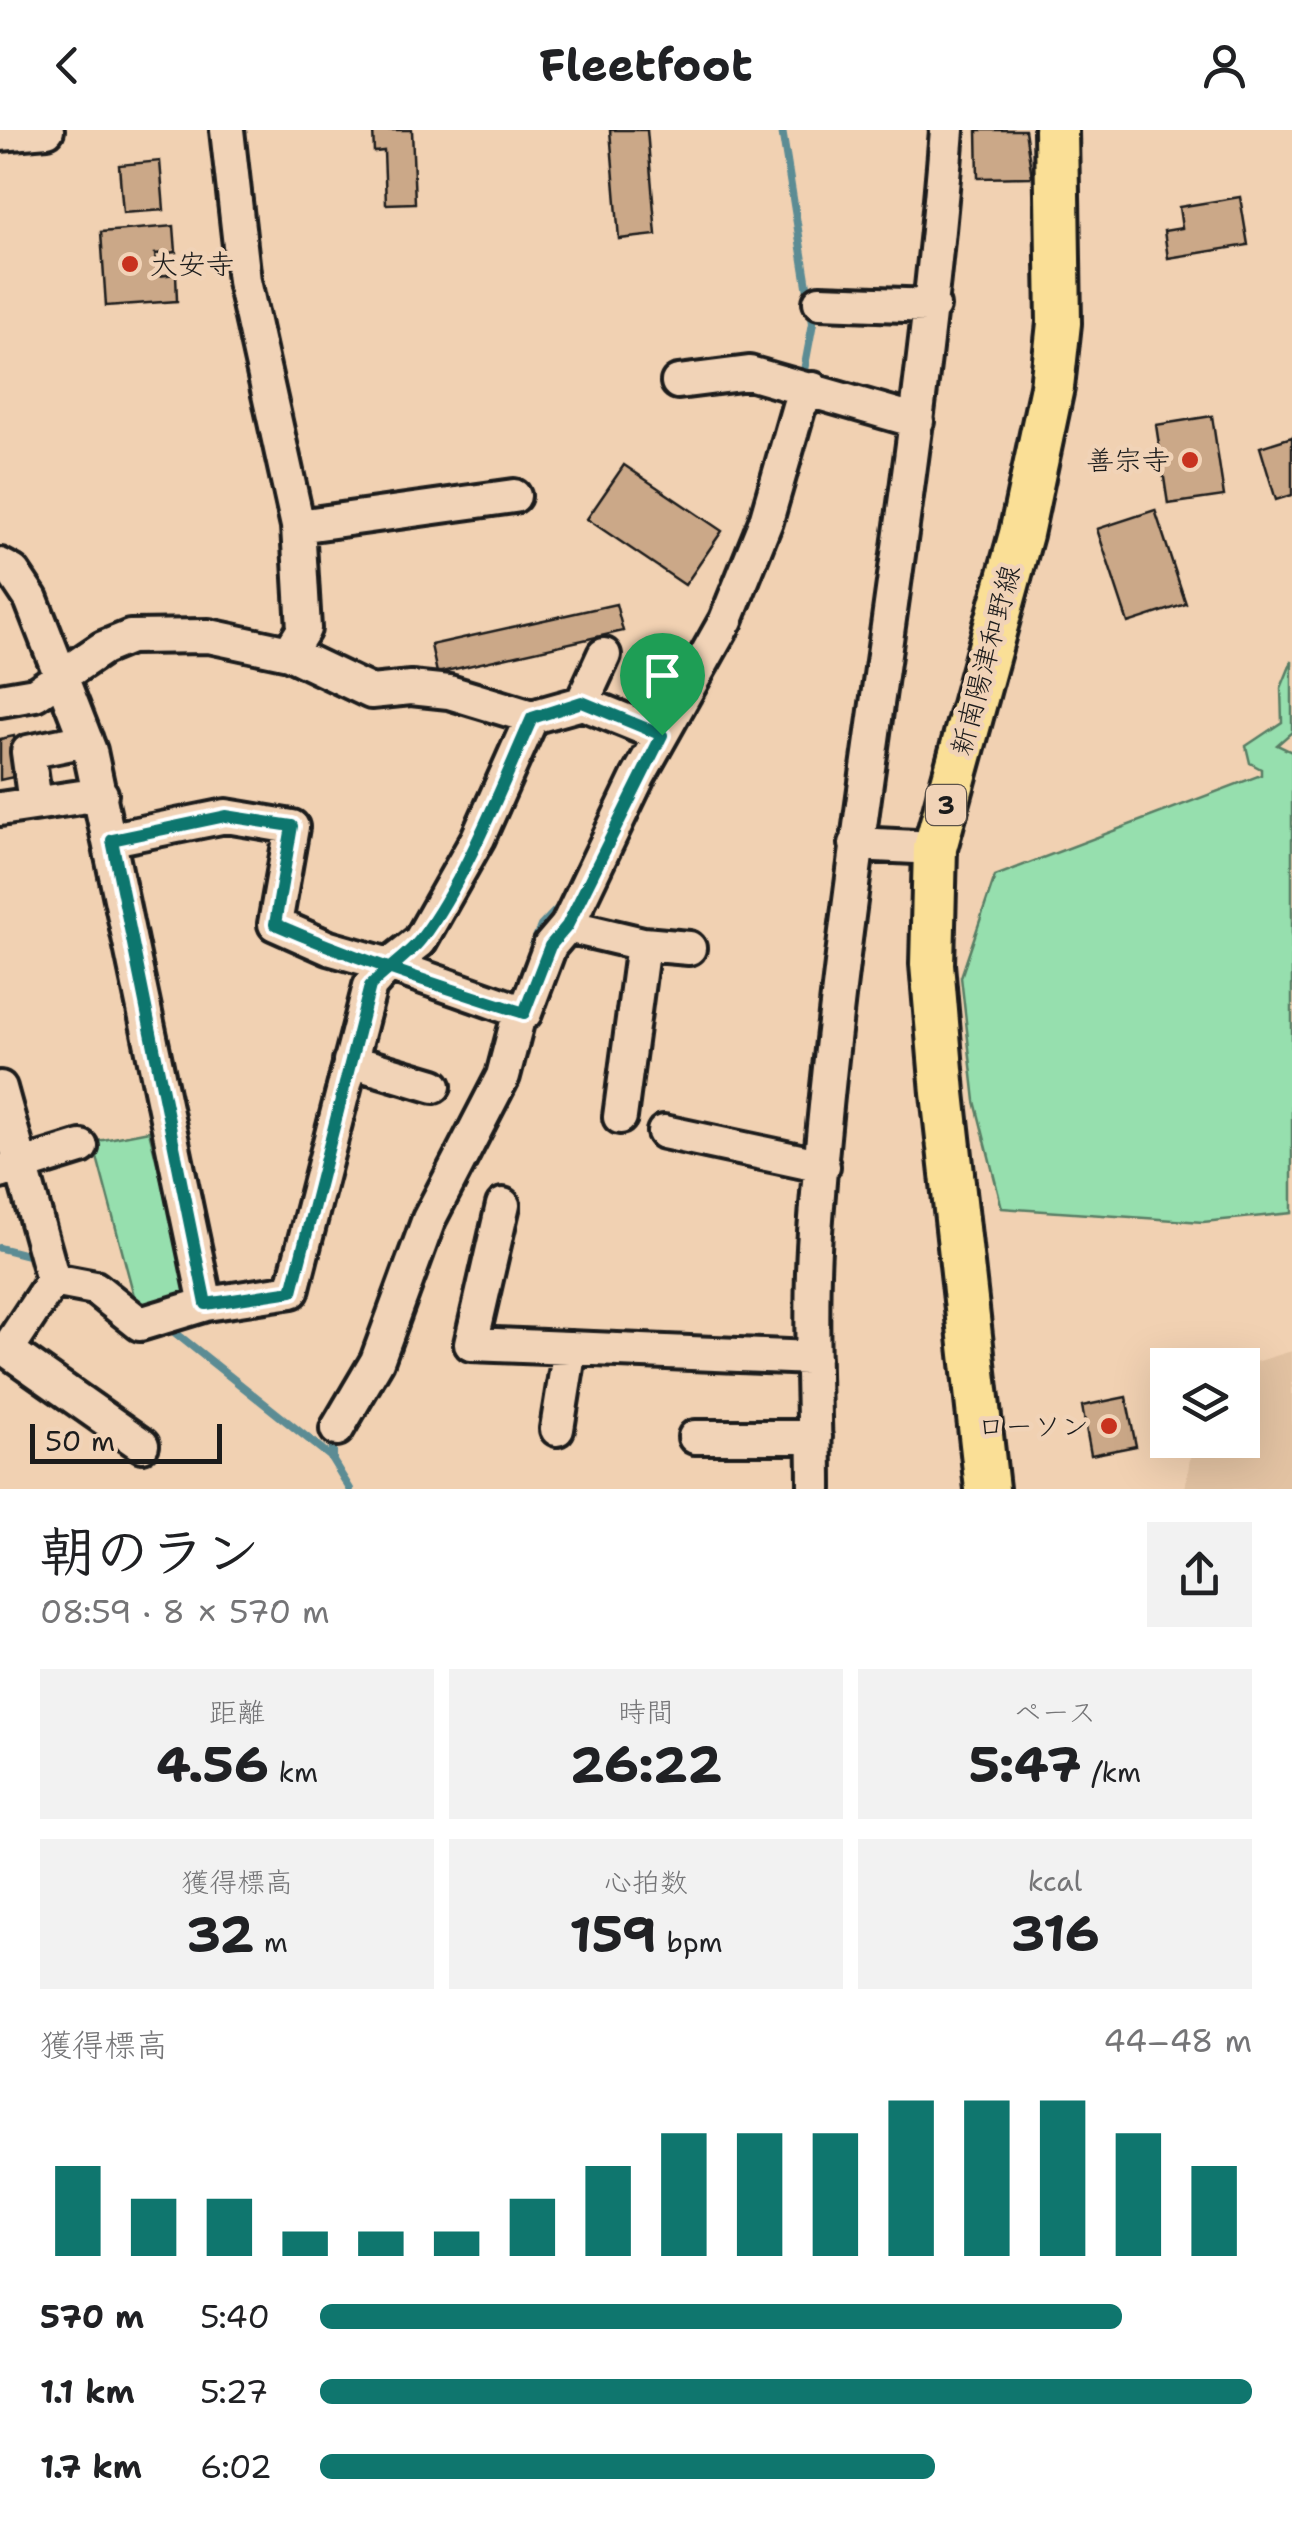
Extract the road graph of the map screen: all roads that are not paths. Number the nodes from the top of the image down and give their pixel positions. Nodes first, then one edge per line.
1 (47, 130) edge
2 (227, 130) edge
3 (947, 130) edge
4 (1056, 130) edge
5 (0, 134) edge
6 (820, 302) dead end
7 (933, 306) junction
8 (678, 382) dead end
9 (813, 389) junction
10 (917, 421) junction
11 (514, 496) dead end
12 (298, 526) junction
13 (0, 565) edge
14 (289, 653) junction
15 (604, 654) dead end
16 (62, 678) junction
17 (0, 700) edge
18 (582, 702) junction
19 (532, 718) junction
20 (662, 735) junction
21 (86, 740) junction
22 (101, 794) junction
23 (36, 803) junction
24 (0, 808) edge
25 (112, 840) junction
26 (856, 844) junction
27 (935, 848) junction
28 (567, 926) junction
29 (644, 944) junction
30 (690, 948) dead end
31 (389, 965) junction
32 (520, 1011) junction
33 (350, 1061) junction
34 (434, 1086) dead end
35 (0, 1088) edge
36 (620, 1117) dead end
37 (675, 1141) dead end
38 (82, 1147) dead end
39 (823, 1166) junction
40 (10, 1168) edge
41 (503, 1204) dead end
42 (53, 1280) junction
43 (206, 1304) junction
44 (570, 1348) junction
45 (813, 1358) junction
46 (557, 1428) dead end
47 (337, 1429) dead end
48 (695, 1436) dead end
49 (815, 1437) junction
50 (142, 1445) dead end
51 (815, 1489) edge
52 (988, 1489) edge

1 - 5 street
2 - 12 street
3 - 7 street
4 - 27 main road, 新南陽津和野線 / 3
6 - 7 street
7 - 10 street
8 - 9 street
9 - 10 street
9 - 20 street
10 - 26 street
11 - 12 street
12 - 14 street
13 - 16 street
14 - 16 street
14 - 19 street
15 - 18 street
16 - 17 street
16 - 21 street
18 - 19 street
18 - 20 street
19 - 31 street
20 - 28 street
21 - 22 street
21 - 23 street
22 - 23 street
22 - 25 street
23 - 24 street
25 - 31 street
25 - 43 street
26 - 27 street
26 - 39 street
27 - 52 main road, 新南陽津和野線 / 3
28 - 29 street
28 - 32 street
29 - 30 street
29 - 36 street
31 - 32 street
31 - 33 street
32 - 47 street
33 - 34 street
33 - 43 street
35 - 40 street
37 - 39 street
38 - 40 street
39 - 45 street
40 - 42 street
41 - 44 street
42 - 43 street
42 - 50 street
44 - 45 street
44 - 46 street
45 - 49 street
48 - 49 street
49 - 51 street

